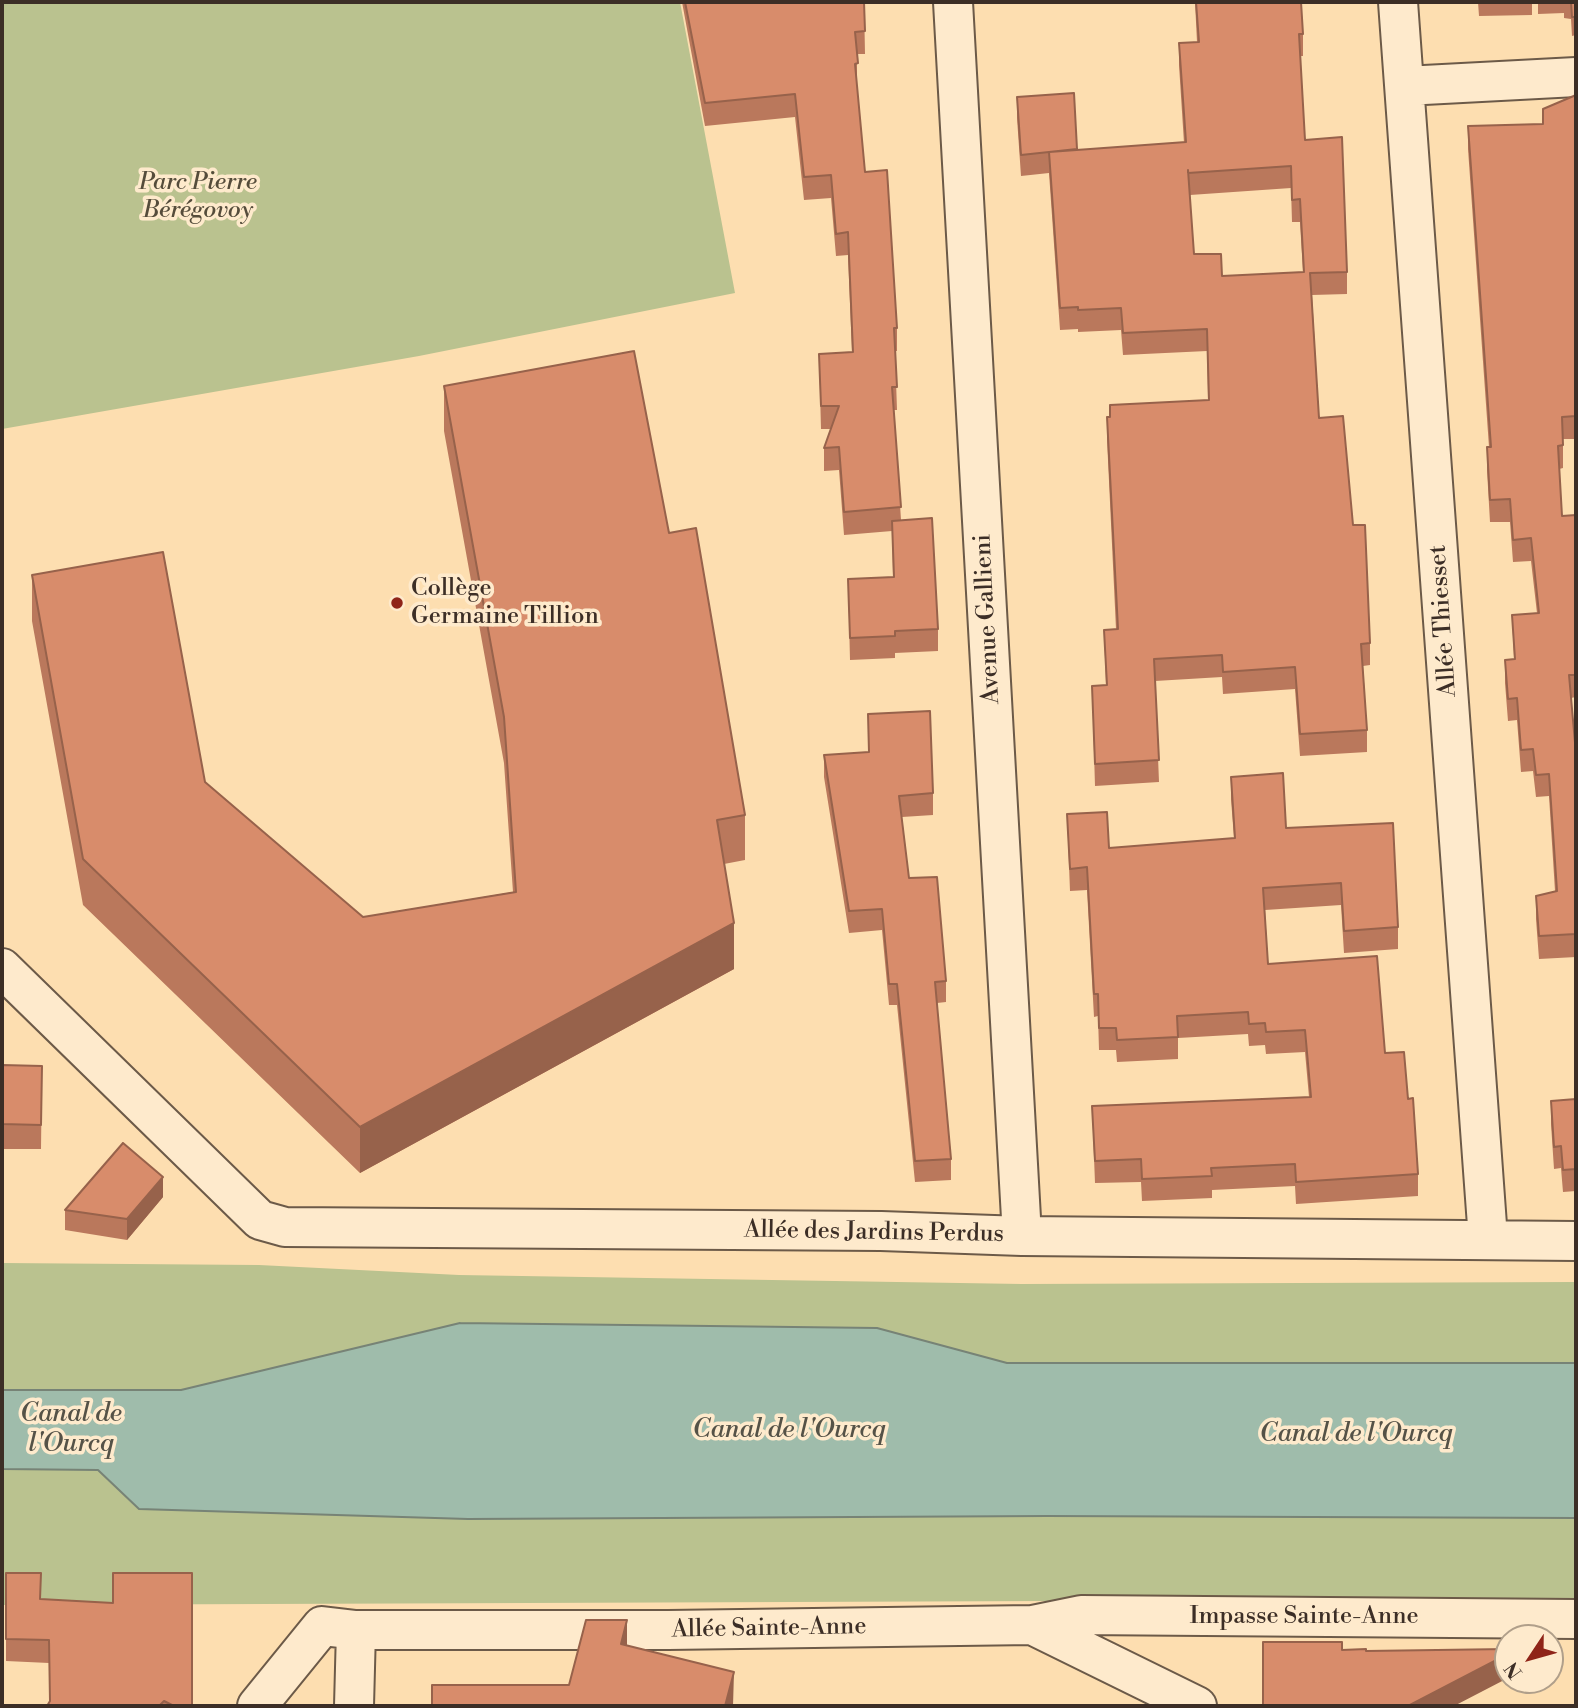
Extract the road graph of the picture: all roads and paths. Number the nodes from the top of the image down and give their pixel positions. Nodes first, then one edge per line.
1 (953, 2) edge
2 (1398, 2) edge
3 (1576, 77) edge
4 (1405, 86) junction
5 (2, 968) edge
6 (1022, 1236) junction
7 (1488, 1239) junction
8 (1576, 1241) edge
9 (1576, 1619) edge
10 (1032, 1625) junction
11 (339, 1628) junction
12 (257, 1706) edge
13 (354, 1706) edge
14 (1198, 1706) edge

1 - 6 street, Avenue Gallieni
2 - 4 street, Allée Thiesset
3 - 4 street
4 - 7 street, Allée Thiesset
5 - 6 street, Allée des Jardins Perdus
6 - 7 street, Allée des Jardins Perdus
7 - 8 street, Allée des Jardins Perdus
9 - 10 street, Impasse Sainte-Anne
10 - 11 street, Allée Sainte-Anne
10 - 14 street, Allée Sainte-Anne
11 - 12 street
11 - 13 street

